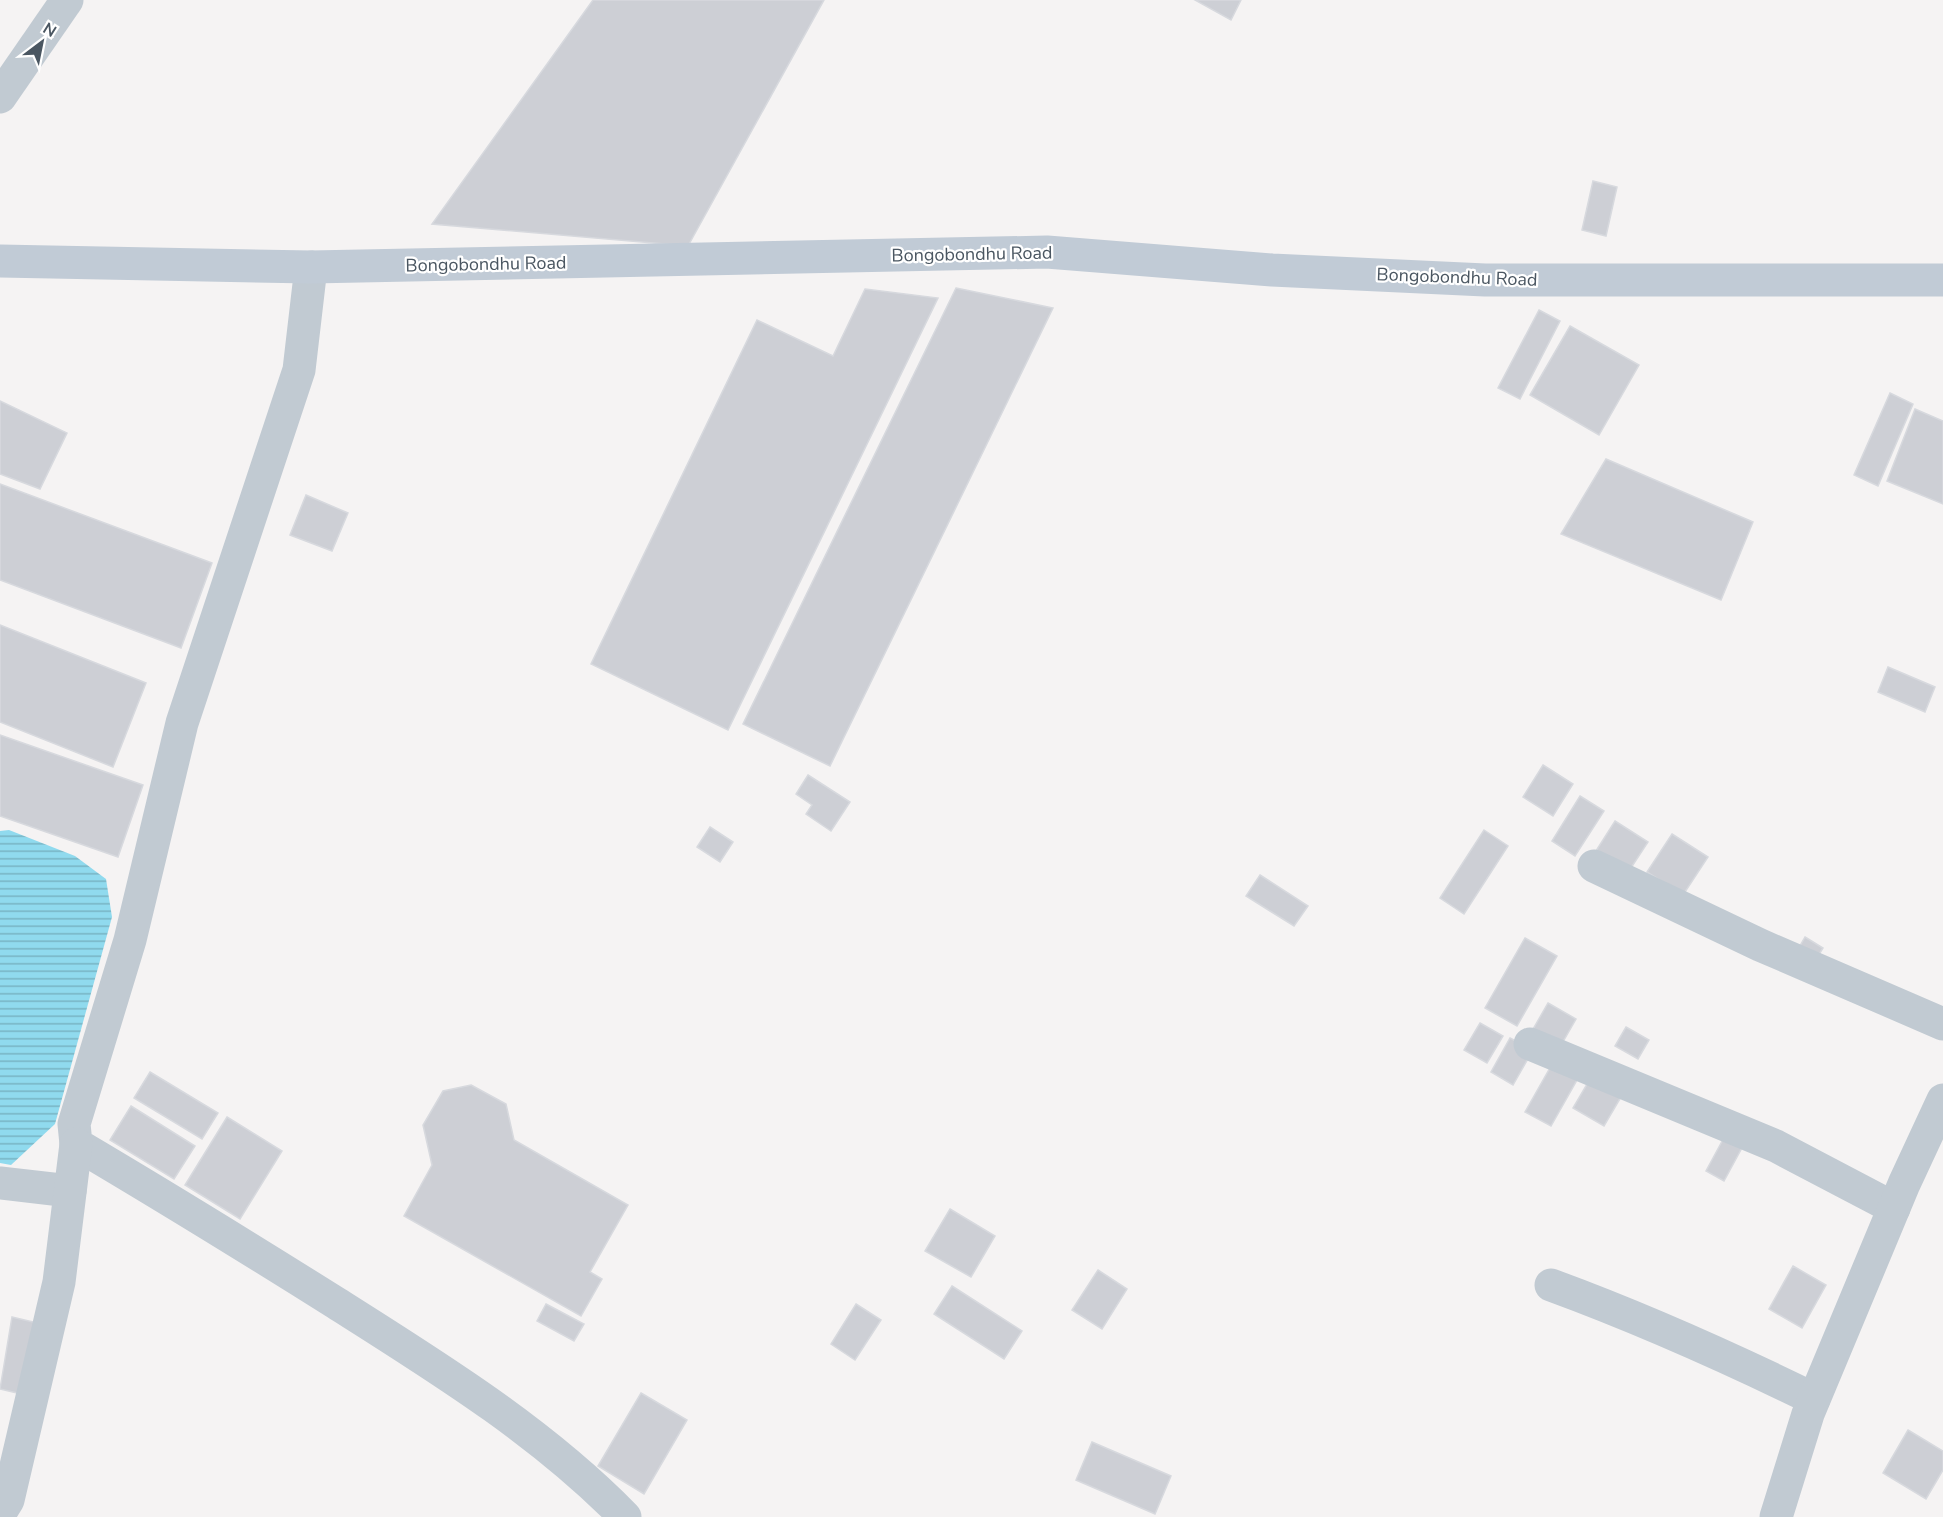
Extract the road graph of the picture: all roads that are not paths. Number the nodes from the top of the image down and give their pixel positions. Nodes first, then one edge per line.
1 (67, 0) edge
2 (0, 97) edge
3 (0, 261) edge
4 (311, 267) junction
5 (1943, 280) edge
6 (1594, 866) dead end
7 (1943, 1024) edge
8 (1530, 1044) dead end
9 (1943, 1100) edge
10 (76, 1144) junction
11 (0, 1183) edge
12 (70, 1191) junction
13 (1893, 1208) junction
14 (1551, 1285) dead end
15 (1814, 1400) junction
16 (0, 1513) edge
17 (625, 1517) edge
18 (1776, 1517) edge

1 - 2 street
3 - 4 street, Bongobondhu Road
4 - 5 street, Bongobondhu Road
4 - 10 street
6 - 7 street
8 - 13 street
9 - 13 street
10 - 12 street
10 - 17 street
11 - 12 street
12 - 16 street
13 - 15 street
14 - 15 street
15 - 18 street

